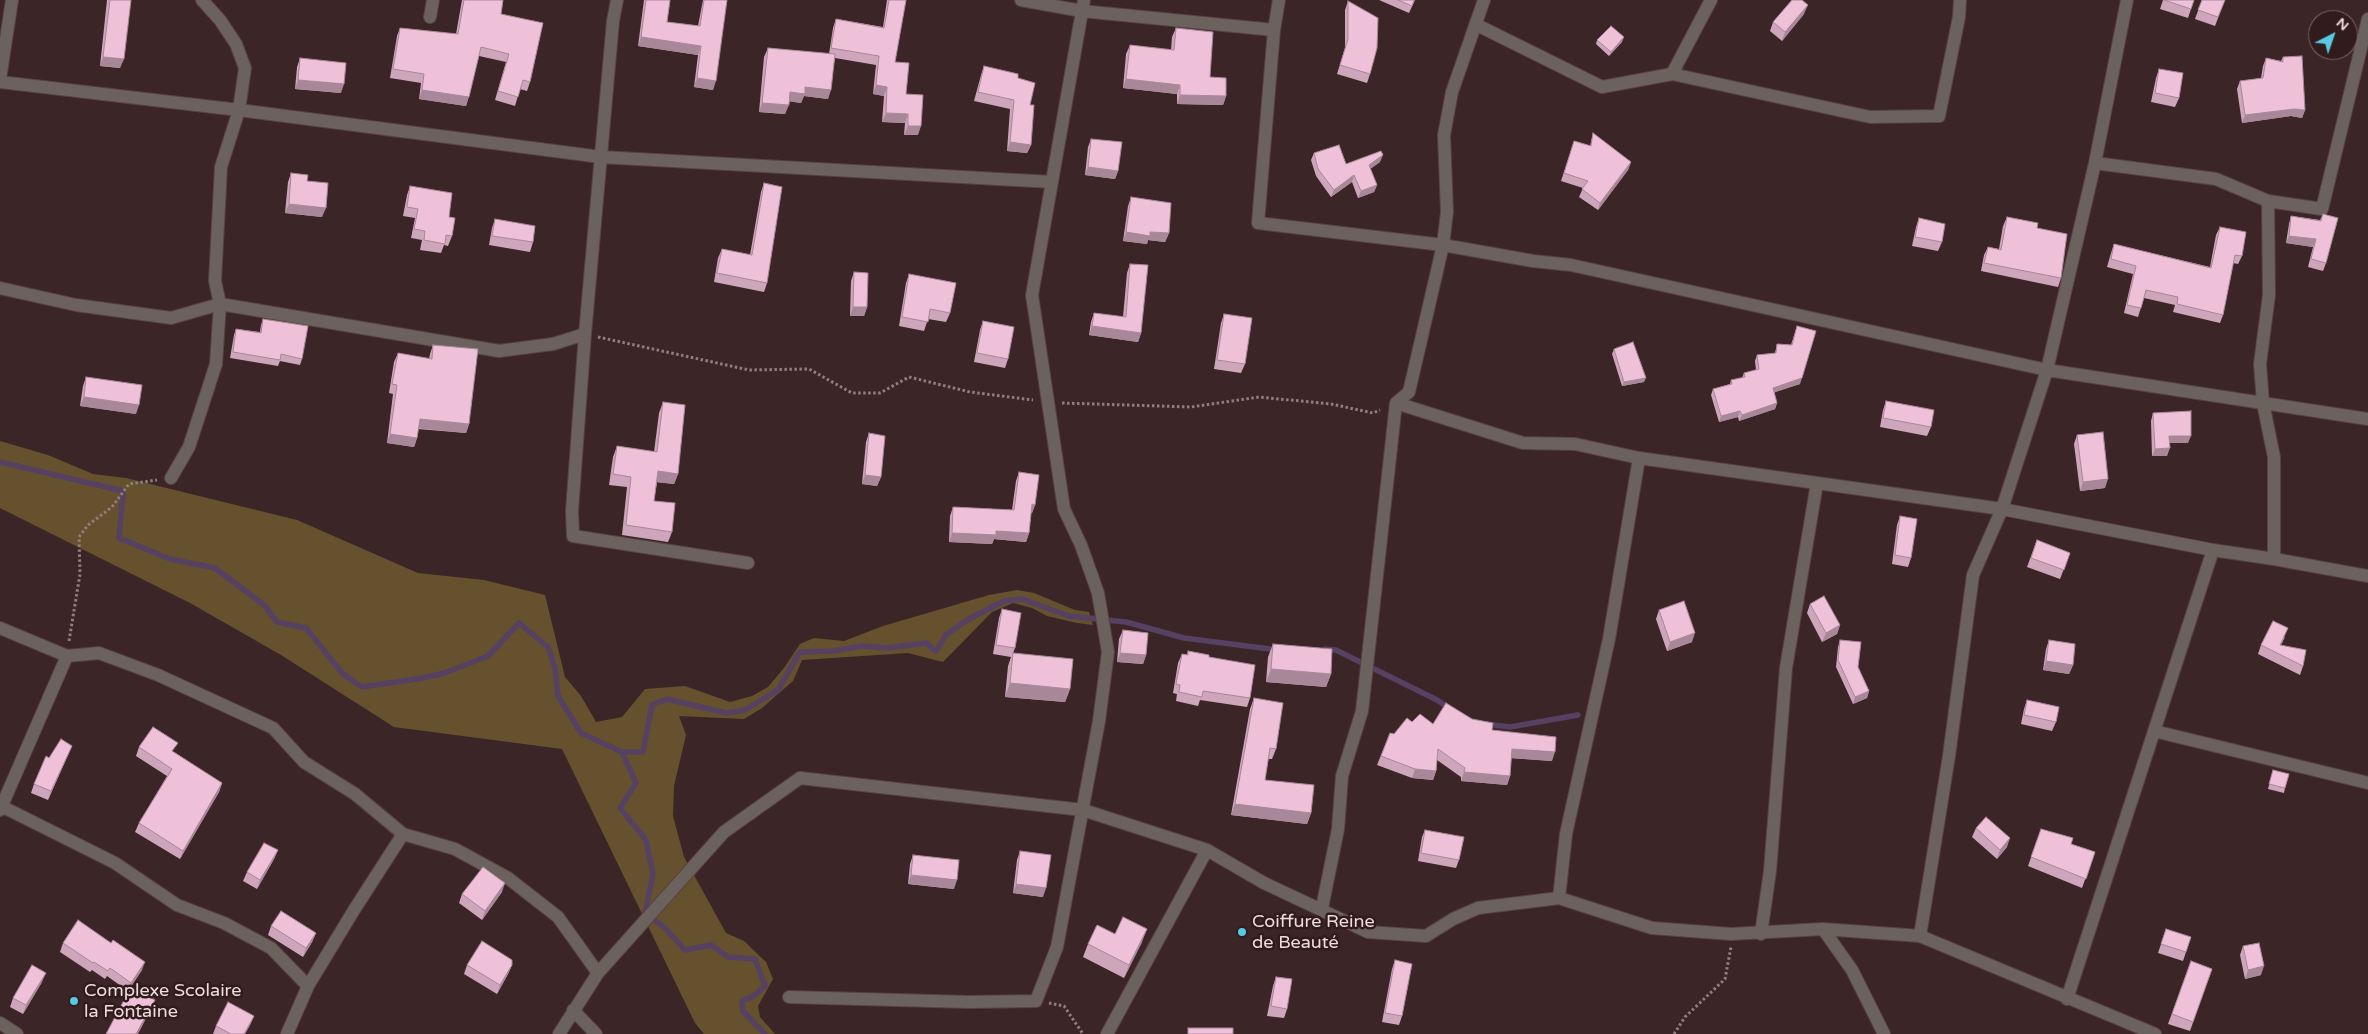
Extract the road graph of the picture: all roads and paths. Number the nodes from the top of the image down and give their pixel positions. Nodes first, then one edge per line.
1 (12, 0) edge
2 (202, 0) edge
3 (433, 0) edge
4 (617, 0) edge
5 (1022, 0) edge
6 (1279, 0) edge
7 (1484, 0) edge
8 (1711, 0) edge
9 (1960, 0) edge
10 (2127, 0) edge
11 (1083, 5) edge
12 (430, 18) dead end
13 (2368, 19) edge
14 (1477, 25) junction
15 (1274, 30) junction
16 (1672, 74) junction
17 (0, 81) edge
18 (239, 110) junction
19 (601, 157) junction
20 (2095, 162) junction
21 (1052, 182) junction
22 (2268, 201) junction
23 (1443, 244) junction
24 (0, 288) edge
25 (220, 304) junction
26 (585, 334) junction
27 (2046, 370) junction
28 (1049, 402) junction
29 (1396, 403) junction
30 (2264, 403) junction
31 (2368, 419) edge
32 (1639, 458) junction
33 (171, 478) joint
34 (1817, 483) junction
35 (2002, 509) junction
36 (2213, 550) junction
37 (2274, 559) junction
38 (748, 563) dead end
39 (2368, 576) edge
40 (0, 628) edge
41 (67, 656) junction
42 (2154, 731) junction
43 (2368, 783) edge
44 (1, 808) edge
45 (1083, 810) junction
46 (403, 834) junction
47 (1207, 850) junction
48 (1559, 898) junction
49 (1322, 908) junction
50 (1824, 929) junction
51 (1731, 934) junction
52 (1761, 934) junction
53 (1920, 936) junction
54 (598, 974) junction
55 (308, 986) junction
56 (789, 997) dead end
57 (2066, 999) junction
58 (1036, 1001) junction
59 (573, 1010) junction
60 (0, 1023) edge
61 (17, 1034) edge
62 (287, 1034) edge
63 (559, 1034) edge
64 (596, 1034) edge
65 (1083, 1034) edge
66 (1107, 1034) edge
67 (1674, 1034) edge
68 (1884, 1034) edge
69 (2154, 1034) edge

1 - 17 street
2 - 18 street
3 - 12 street
4 - 19 street
5 - 11 street
6 - 15 street
7 - 14 street
8 - 16 street
9 - 16 street
10 - 20 street
11 - 15 street
11 - 21 street
13 - 22 street
14 - 16 street
14 - 23 street
15 - 23 street
17 - 18 street
18 - 19 street
18 - 25 street
19 - 21 street
19 - 26 street
20 - 22 street
20 - 27 street
21 - 28 street
22 - 30 street
23 - 27 street
23 - 29 street
24 - 25 street
25 - 26 street
25 - 33 street
26 - 28 path
26 - 38 street
27 - 30 street
27 - 35 street
28 - 29 path
28 - 45 street
29 - 32 street
29 - 49 street
30 - 31 street
30 - 37 street
32 - 34 street
32 - 48 street
33 - 41 path
34 - 35 street
34 - 52 street
35 - 36 street
35 - 53 street
36 - 37 street
36 - 42 street
37 - 39 street
40 - 41 street
41 - 44 street
41 - 46 street
42 - 43 street
42 - 57 street
44 - 55 street
45 - 47 street
45 - 54 street
45 - 58 street
46 - 54 street
46 - 55 street
47 - 49 street
47 - 66 street
48 - 49 street
48 - 51 street
50 - 52 street
50 - 53 street
50 - 68 street
51 - 52 street
51 - 67 path
53 - 57 street
54 - 59 street
55 - 62 street
56 - 58 street
57 - 69 street
58 - 65 path
59 - 63 street
59 - 64 street
60 - 61 street

